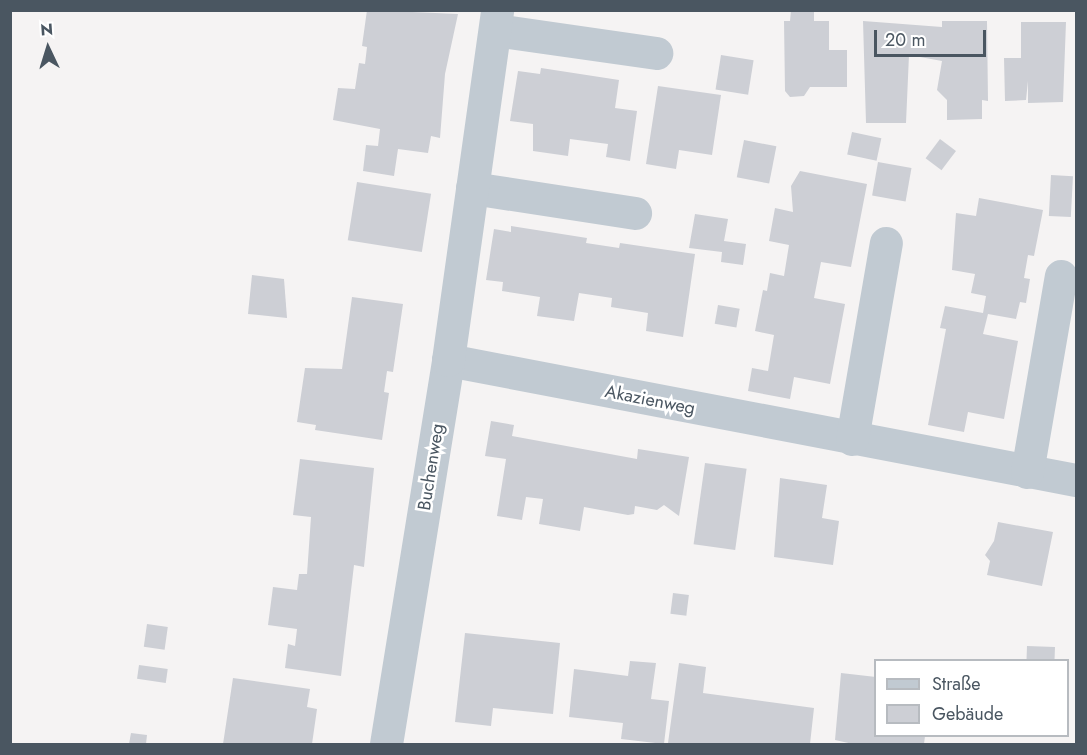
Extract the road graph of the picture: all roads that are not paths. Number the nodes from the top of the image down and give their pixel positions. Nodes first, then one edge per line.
1 (496, 20) edge
2 (656, 53) dead end
3 (472, 188) junction
4 (635, 213) dead end
5 (886, 243) dead end
6 (1061, 276) dead end
7 (448, 360) junction
8 (852, 440) junction
9 (1027, 472) junction
10 (1077, 480) edge
11 (386, 744) edge

1 - 2 street, Buchenweg
1 - 3 street, Buchenweg
3 - 4 street
3 - 7 street, Buchenweg
5 - 8 street
6 - 9 street
7 - 8 street, Akazienweg
7 - 11 street, Buchenweg
8 - 9 street, Akazienweg
9 - 10 street, Akazienweg

